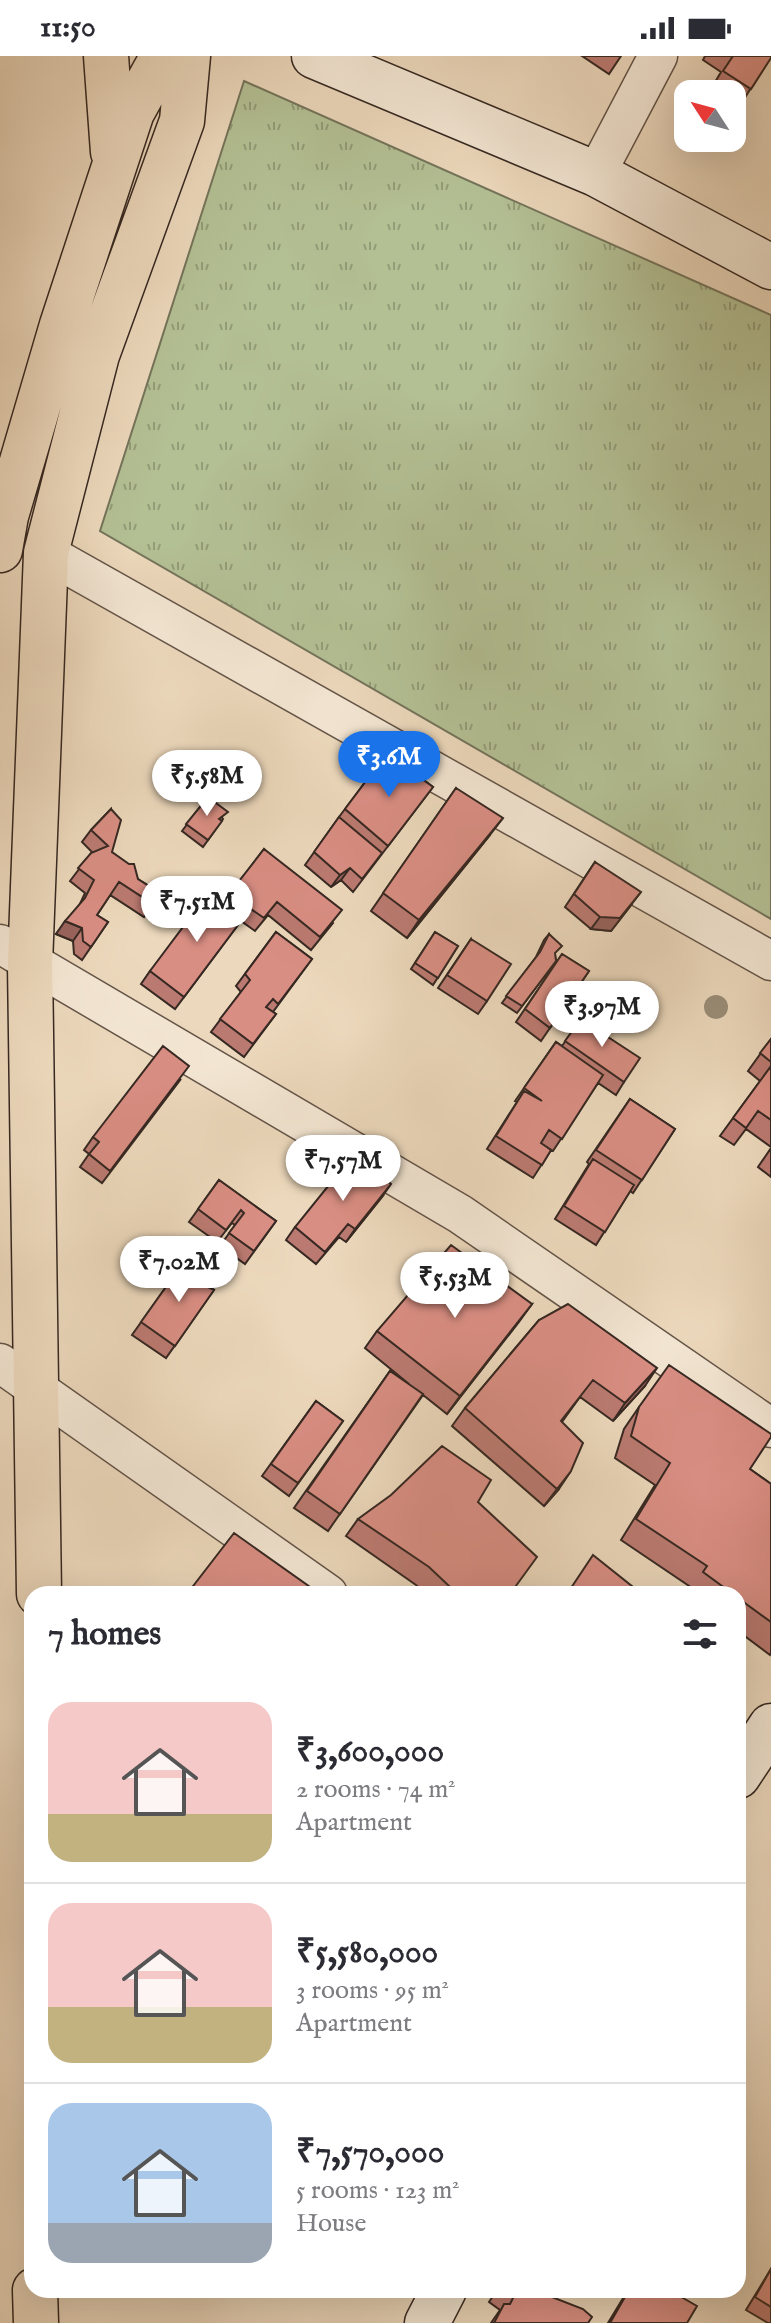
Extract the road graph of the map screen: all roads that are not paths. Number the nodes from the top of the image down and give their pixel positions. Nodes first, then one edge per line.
1 (106, 56) edge
2 (163, 56) edge
3 (188, 56) edge
4 (314, 56) edge
5 (658, 56) edge
6 (114, 166) junction
7 (596, 174) junction
8 (771, 267) edge
9 (0, 542) edge
10 (0, 550) edge
11 (46, 553) junction
12 (15, 954) edge
13 (771, 961) edge
14 (17, 1375) edge
15 (771, 1428) edge
16 (38, 1586) edge
17 (317, 1586) edge
18 (771, 1726) edge
19 (746, 1764) edge
20 (35, 2298) edge
21 (440, 2298) edge
22 (36, 2323) edge
23 (427, 2323) edge

1 - 6 main road
2 - 6 main road
3 - 11 main road
4 - 7 main road
5 - 7 street
6 - 9 main road
7 - 8 main road
9 - 10 main road
11 - 12 main road
11 - 13 street
12 - 14 main road
12 - 15 street
14 - 16 main road
14 - 17 street
18 - 19 main road
20 - 22 main road
21 - 23 main road

